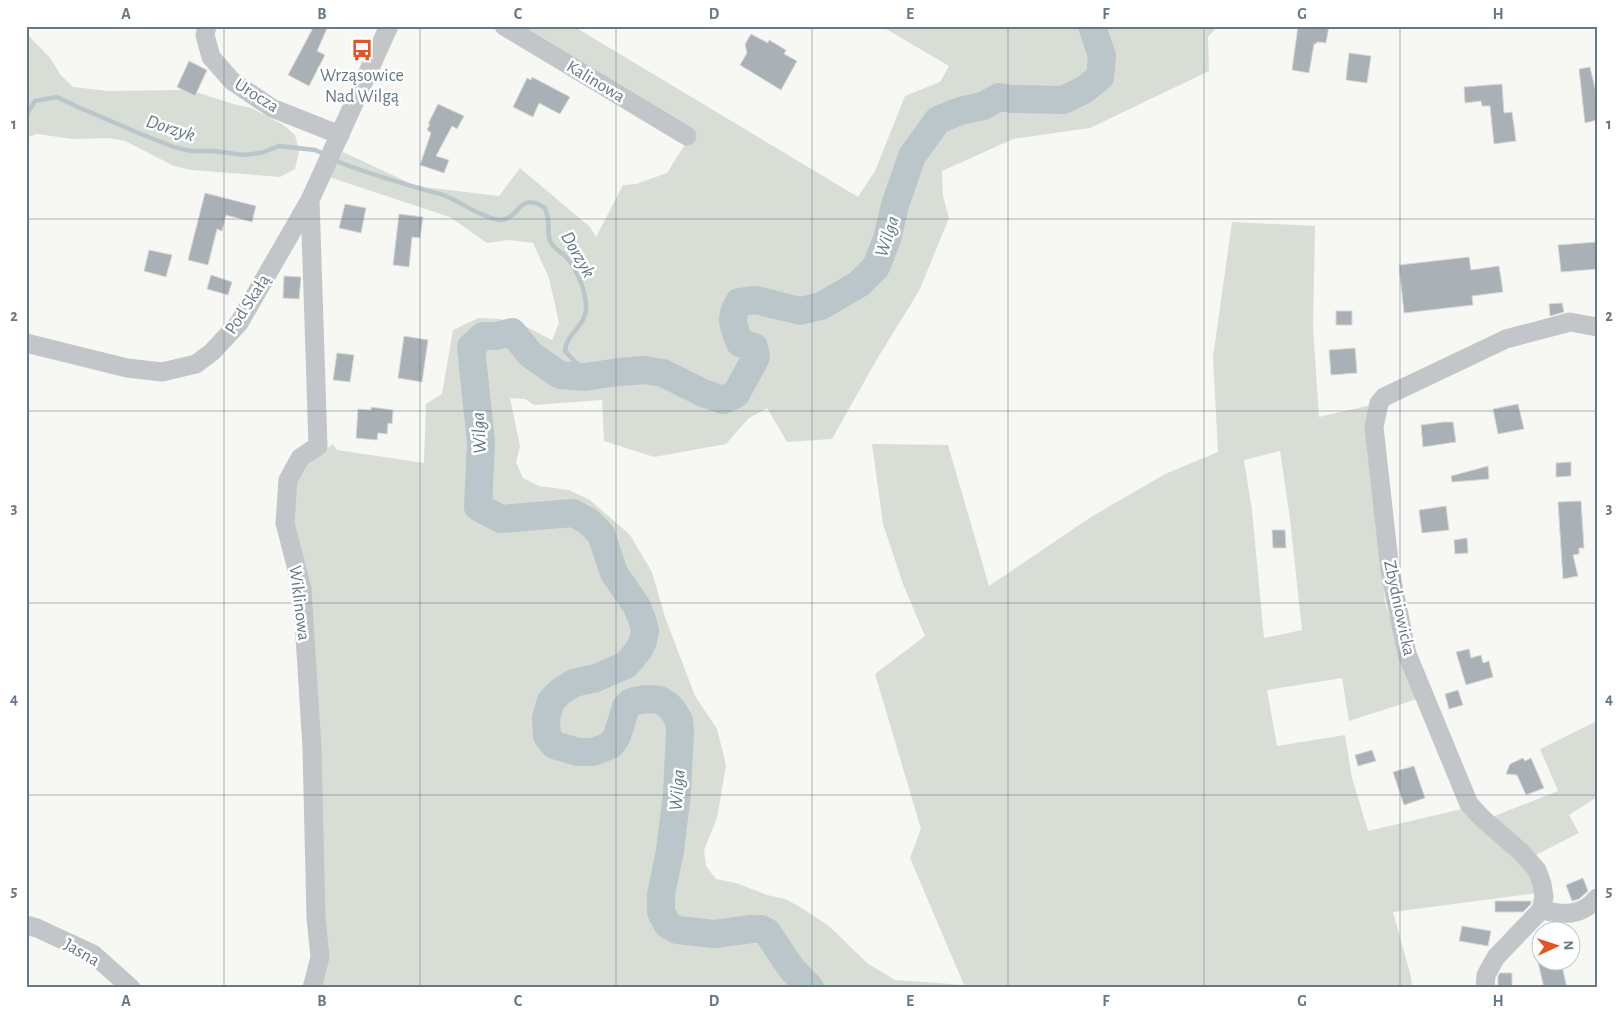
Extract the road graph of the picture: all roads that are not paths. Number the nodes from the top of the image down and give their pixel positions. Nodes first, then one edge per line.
1 (207, 26) edge
2 (389, 26) edge
3 (504, 26) edge
4 (340, 135) junction
5 (687, 136) dead end
6 (310, 200) junction
7 (1597, 327) edge
8 (26, 343) edge
9 (1597, 898) edge
10 (1541, 910) junction
11 (26, 926) edge
12 (131, 988) edge
13 (312, 988) edge
14 (1486, 988) edge

1 - 4 street, Urocza
2 - 4 street, Pod Skałą
3 - 5 street, Kalinowa
4 - 6 street, Pod Skałą
6 - 8 street, Pod Skałą
6 - 13 street, Wiklinowa
7 - 10 street, Zbydniowicka
9 - 10 street
10 - 14 street
11 - 12 street, Jasna

